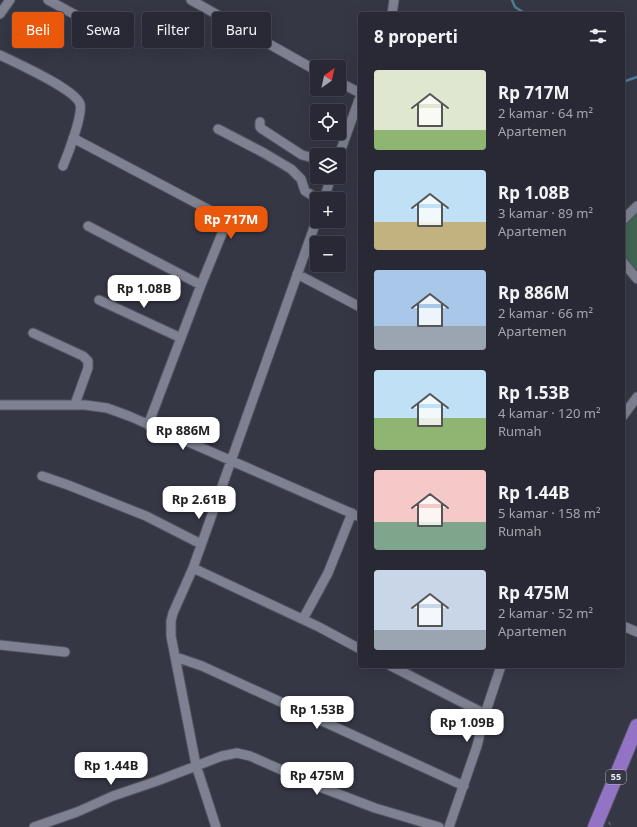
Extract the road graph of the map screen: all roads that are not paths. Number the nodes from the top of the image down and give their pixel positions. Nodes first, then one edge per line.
1 (10, 0) edge
2 (48, 0) edge
3 (191, 0) edge
4 (394, 0) edge
5 (392, 12) edge
6 (72, 13) edge
7 (0, 14) edge
8 (0, 55) edge
9 (310, 67) edge
10 (346, 85) edge
11 (358, 91) edge
12 (358, 103) edge
13 (260, 122) dead end
14 (218, 129) dead end
15 (73, 138) junction
16 (342, 148) edge
17 (310, 157) edge
18 (63, 166) dead end
19 (310, 193) edge
20 (637, 206) edge
21 (625, 218) edge
22 (88, 226) dead end
23 (314, 228) edge
24 (625, 265) edge
25 (297, 274) junction
26 (637, 280) edge
27 (201, 285) junction
28 (99, 300) dead end
29 (358, 306) edge
30 (33, 334) dead end
31 (181, 338) junction
32 (637, 397) edge
33 (75, 404) junction
34 (0, 406) edge
35 (625, 413) edge
36 (148, 425) junction
37 (230, 460) junction
38 (42, 476) dead end
39 (356, 515) edge
40 (201, 544) junction
41 (193, 568) junction
42 (303, 619) junction
43 (625, 627) edge
44 (637, 632) edge
45 (0, 645) edge
46 (358, 648) edge
47 (65, 652) dead end
48 (176, 657) junction
49 (395, 668) edge
50 (500, 668) edge
51 (485, 714) junction
52 (637, 726) edge
53 (196, 765) junction
54 (464, 786) junction
55 (34, 827) edge
56 (216, 827) edge
57 (439, 827) edge
58 (449, 827) edge
59 (595, 827) edge

1 - 7 street
2 - 6 street
3 - 9 street
4 - 5 street
8 - 15 street
10 - 11 street
12 - 16 street
13 - 17 street
14 - 19 street
15 - 18 street
15 - 27 street
20 - 21 street
22 - 27 street
23 - 25 street
24 - 26 street
25 - 29 street
25 - 37 street
27 - 31 street
28 - 31 street
30 - 33 street
31 - 36 street
32 - 35 street
33 - 34 street
33 - 36 street
36 - 37 street
37 - 39 street
37 - 40 street
38 - 40 street
39 - 42 street
40 - 41 street
41 - 42 street
41 - 48 street
42 - 46 street
43 - 44 street
45 - 47 street
48 - 53 street
48 - 54 street
49 - 51 street
50 - 51 street
51 - 54 street
52 - 59 highway, 55
53 - 55 street
53 - 56 street
53 - 57 street
54 - 58 street

